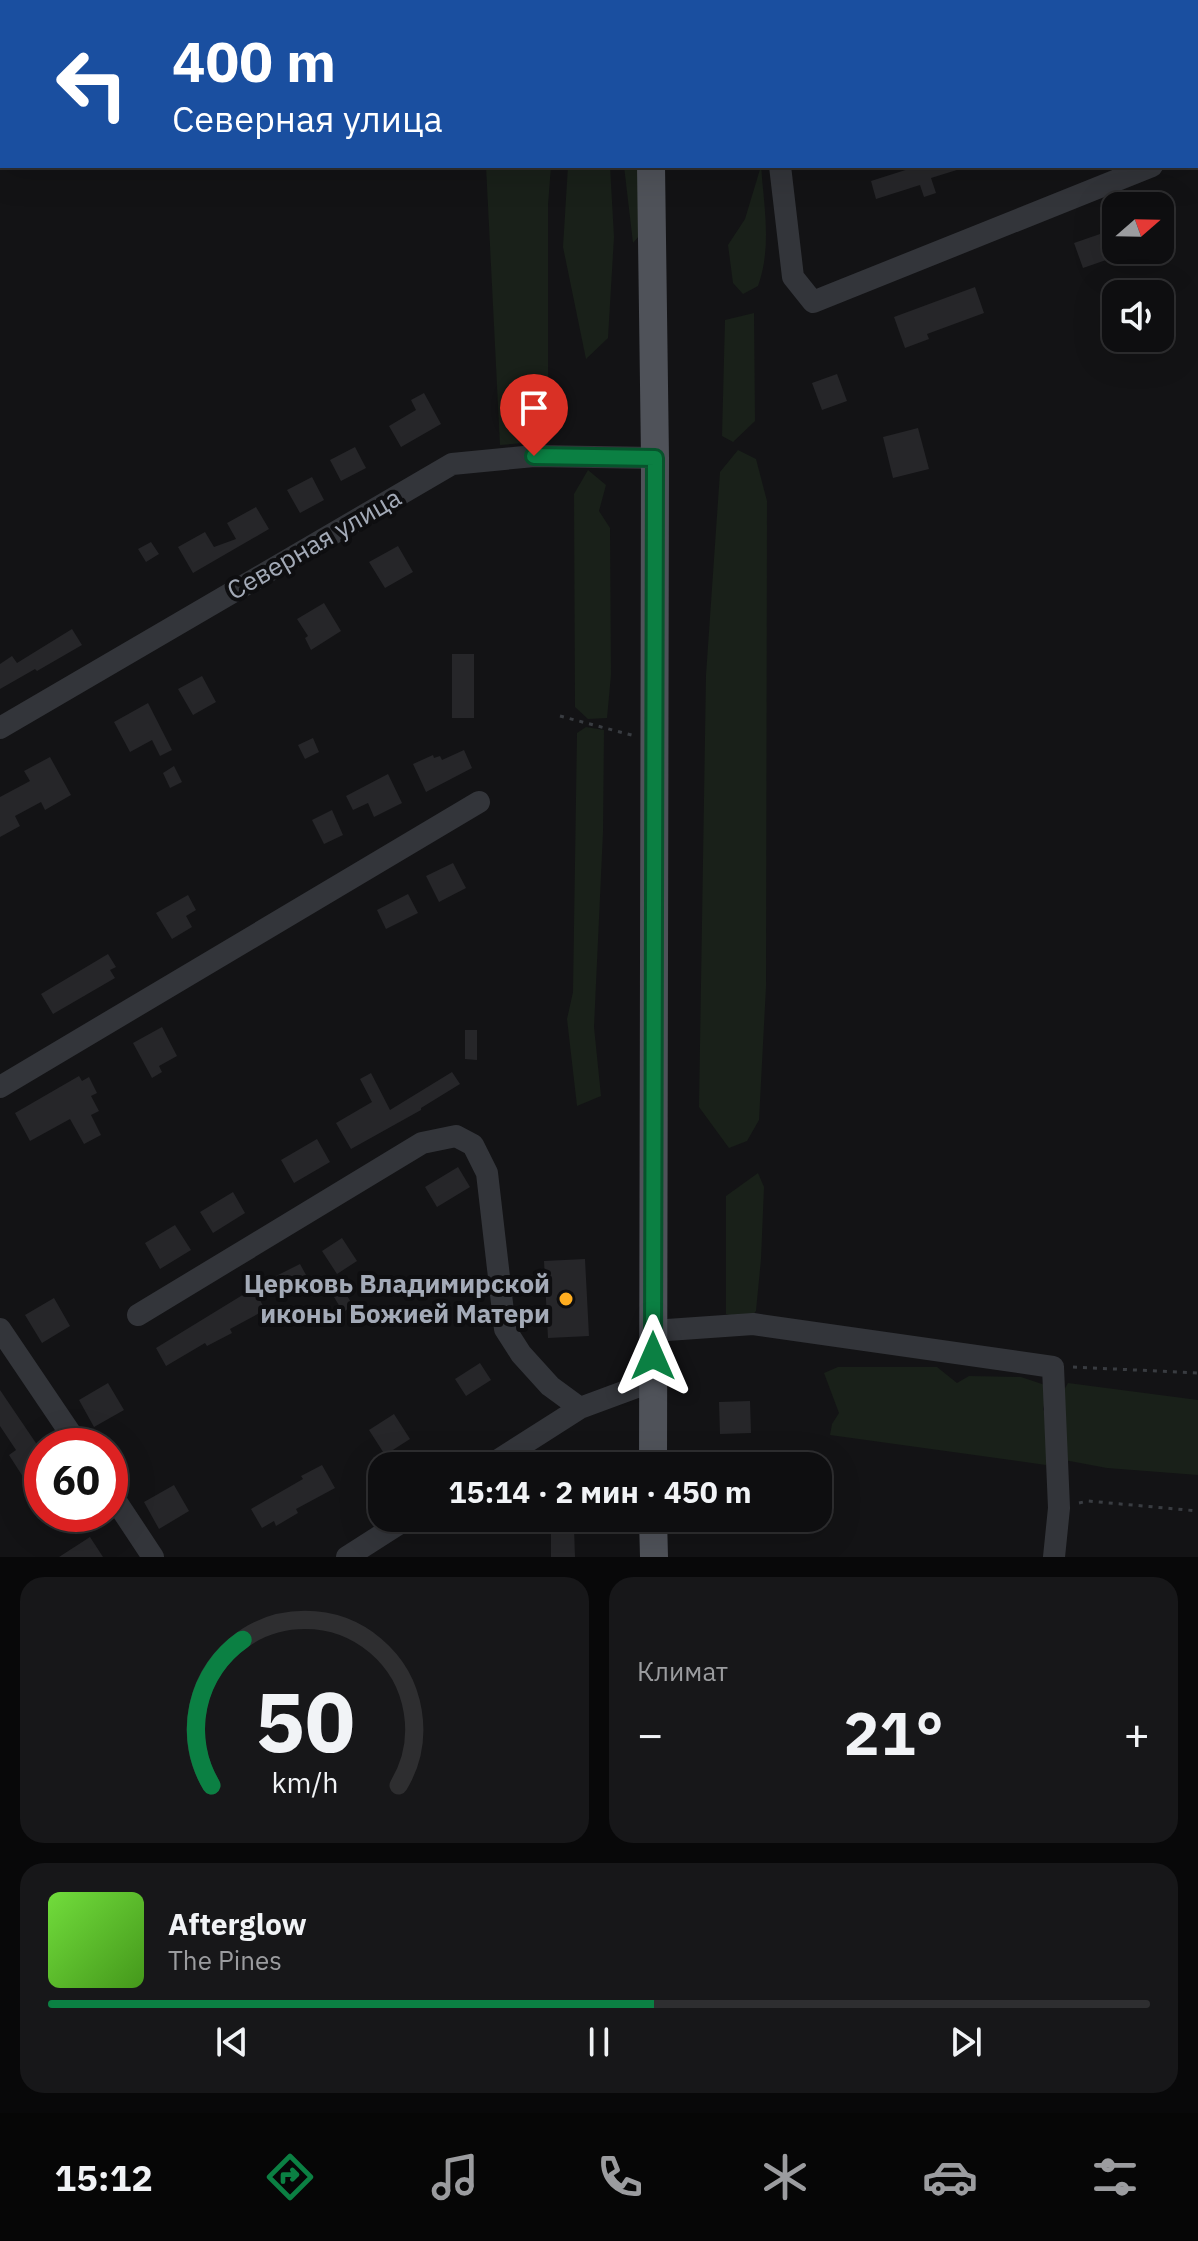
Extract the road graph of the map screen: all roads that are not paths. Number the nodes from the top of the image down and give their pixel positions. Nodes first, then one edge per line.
1 (651, 168) edge
2 (780, 168) edge
3 (1147, 168) edge
4 (655, 458) junction
5 (0, 728) edge
6 (479, 802) dead end
7 (0, 1087) edge
8 (138, 1315) dead end
9 (0, 1329) edge
10 (653, 1331) junction
11 (653, 1381) junction
12 (580, 1408) junction
13 (67, 1428) edge
14 (511, 1452) edge
15 (653, 1452) edge
16 (128, 1519) edge
17 (386, 1532) edge
18 (653, 1532) edge
19 (153, 1557) edge
20 (347, 1557) edge
21 (654, 1557) edge
22 (1054, 1557) edge

1 - 4 main road
2 - 3 street
4 - 5 street, Северная улица
4 - 10 main road
6 - 7 street
8 - 12 street
9 - 13 street
10 - 11 main road
10 - 22 street
11 - 12 street
11 - 15 main road
12 - 14 street
16 - 19 street
17 - 20 street
18 - 21 main road

